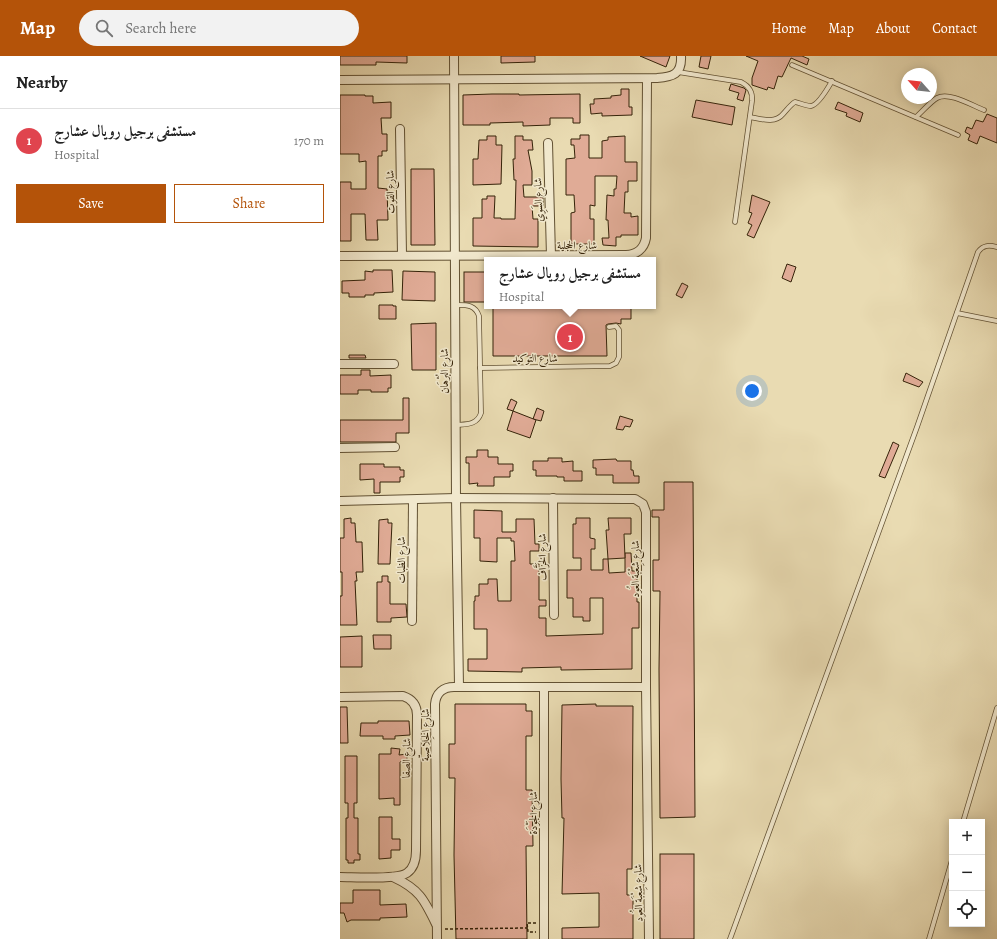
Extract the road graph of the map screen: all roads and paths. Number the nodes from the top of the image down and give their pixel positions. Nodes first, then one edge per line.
1 (454, 56) edge
2 (681, 56) edge
3 (792, 65) dead end
4 (678, 71) junction
5 (454, 79) junction
6 (647, 79) junction
7 (340, 80) edge
8 (832, 81) junction
9 (984, 110) dead end
10 (750, 117) junction
11 (916, 117) junction
12 (400, 129) dead end
13 (958, 135) dead end
14 (548, 143) dead end
15 (735, 222) dead end
16 (997, 246) edge
17 (402, 255) junction
18 (454, 255) junction
19 (340, 256) edge
20 (551, 256) junction
21 (455, 305) junction
22 (957, 314) junction
23 (997, 321) edge
24 (609, 326) dead end
25 (340, 364) edge
26 (394, 364) dead end
27 (480, 368) junction
28 (456, 426) junction
29 (395, 447) dead end
30 (340, 448) edge
31 (456, 498) junction
32 (552, 498) junction
33 (413, 500) junction
34 (340, 501) edge
35 (554, 615) dead end
36 (412, 621) dead end
37 (459, 686) junction
38 (544, 687) junction
39 (646, 687) junction
40 (340, 697) edge
41 (997, 708) edge
42 (964, 819) edge
43 (949, 870) edge
44 (340, 877) edge
45 (394, 877) junction
46 (544, 923) junction
47 (437, 928) junction
48 (528, 928) junction
49 (544, 935) edge
50 (437, 939) edge
51 (649, 939) edge
52 (730, 939) edge
53 (929, 939) edge

1 - 5 street, شارع البُرْهَان
2 - 4 street
3 - 8 lane
4 - 6 street
4 - 10 lane
5 - 6 street
5 - 7 street
5 - 18 street, شارع البُرْهَان
6 - 20 street, شارع الحجلية
8 - 10 lane
8 - 11 lane
9 - 11 lane
10 - 15 lane
11 - 13 lane
12 - 17 street, شارع القوت
14 - 20 street, شارع السَوِي
16 - 22 lane
17 - 18 street, شارع الحجلية
17 - 19 street, شارع الحجلية
18 - 20 street, شارع الحجلية
18 - 21 street, شارع البُرْهَان
21 - 27 lane
21 - 28 street, شارع البُرْهَان
22 - 23 lane
22 - 52 lane
24 - 27 lane, شارع التوكيد
25 - 26 street
27 - 28 lane
28 - 31 street, شارع البُرْهَان
29 - 30 street
31 - 32 street, شارع شِعْبَة العُود
31 - 33 street, شارع شِعْبَة العُود
31 - 37 street, شارع البُرْهَان
32 - 35 street, شارع الخَزَّاف
32 - 39 street, شارع شِعْبَة العُود
33 - 34 street, شارع شِعْبَة العُود
33 - 36 street, شارع الظبات
37 - 38 street, شارع الخِلاصيّة
37 - 47 street, شارع الخِلاصيّة
38 - 39 street, شارع الخِلاصيّة
38 - 46 street, شارع الجَوْدَة
39 - 51 street, شارع شِعْبَة العُود
40 - 45 street, شارع الصفا
41 - 42 lane
43 - 53 lane
44 - 45 street
45 - 47 street
46 - 48 path
46 - 49 street, شارع الجَوْدَة
47 - 48 path
47 - 50 street, شارع الخِلاصيّة
48 - 49 path

